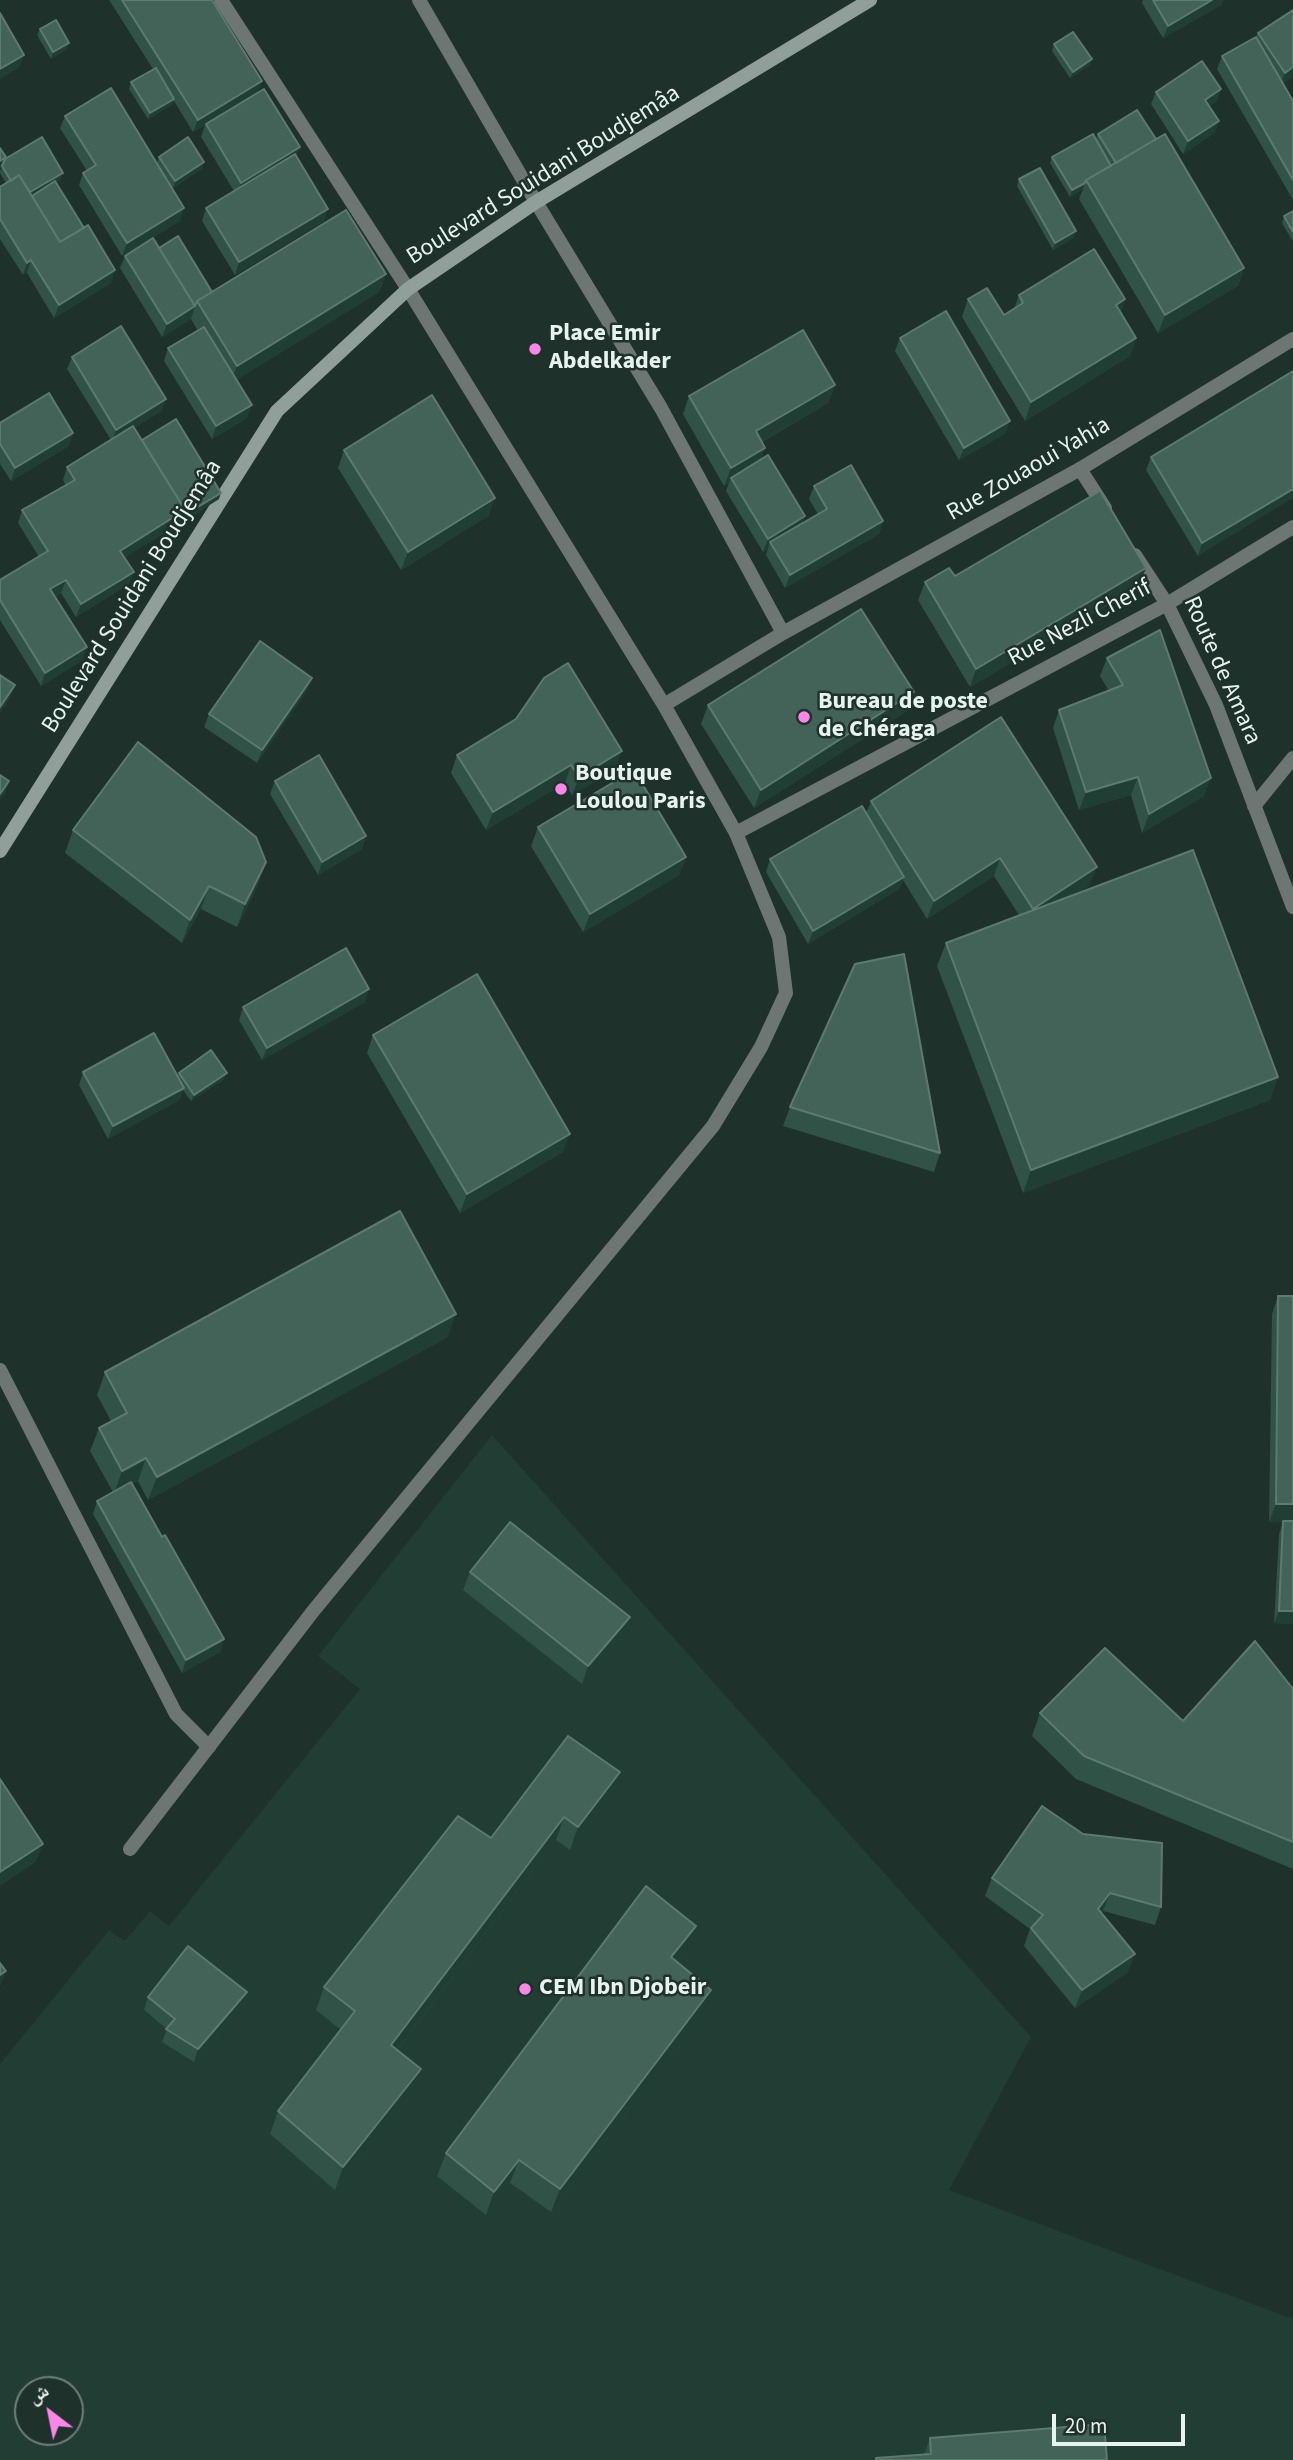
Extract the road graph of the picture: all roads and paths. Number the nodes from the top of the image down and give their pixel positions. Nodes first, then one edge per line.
1 (221, 0) edge
2 (419, 0) edge
3 (870, 0) edge
4 (536, 202) junction
5 (408, 289) junction
6 (1293, 339) edge
7 (1080, 469) junction
8 (1116, 525) edge
9 (1293, 527) edge
10 (1131, 547) edge
11 (1167, 604) junction
12 (783, 633) junction
13 (664, 705) junction
14 (1293, 758) edge
15 (1254, 806) junction
16 (736, 834) junction
17 (0, 851) edge
18 (1293, 907) edge
19 (0, 1370) edge
20 (209, 1747) junction
21 (130, 1849) dead end

1 - 5 street
2 - 4 street
3 - 4 main road, Boulevard Souidani Boudjemâa
4 - 5 main road, Boulevard Souidani Boudjemâa
4 - 12 street
5 - 13 street
5 - 17 main road, Boulevard Souidani Boudjemâa
6 - 7 street, Rue Zouaoui Yahia
7 - 8 street
7 - 12 street, Rue Zouaoui Yahia
9 - 11 street, Rue Nezli Cherif
10 - 11 street, Route de Amara
11 - 15 street, Route de Amara
11 - 16 street, Rue Nezli Cherif
12 - 13 street
13 - 16 street
14 - 15 street
15 - 18 street, Route de Amara
16 - 20 street
19 - 20 street
20 - 21 street

